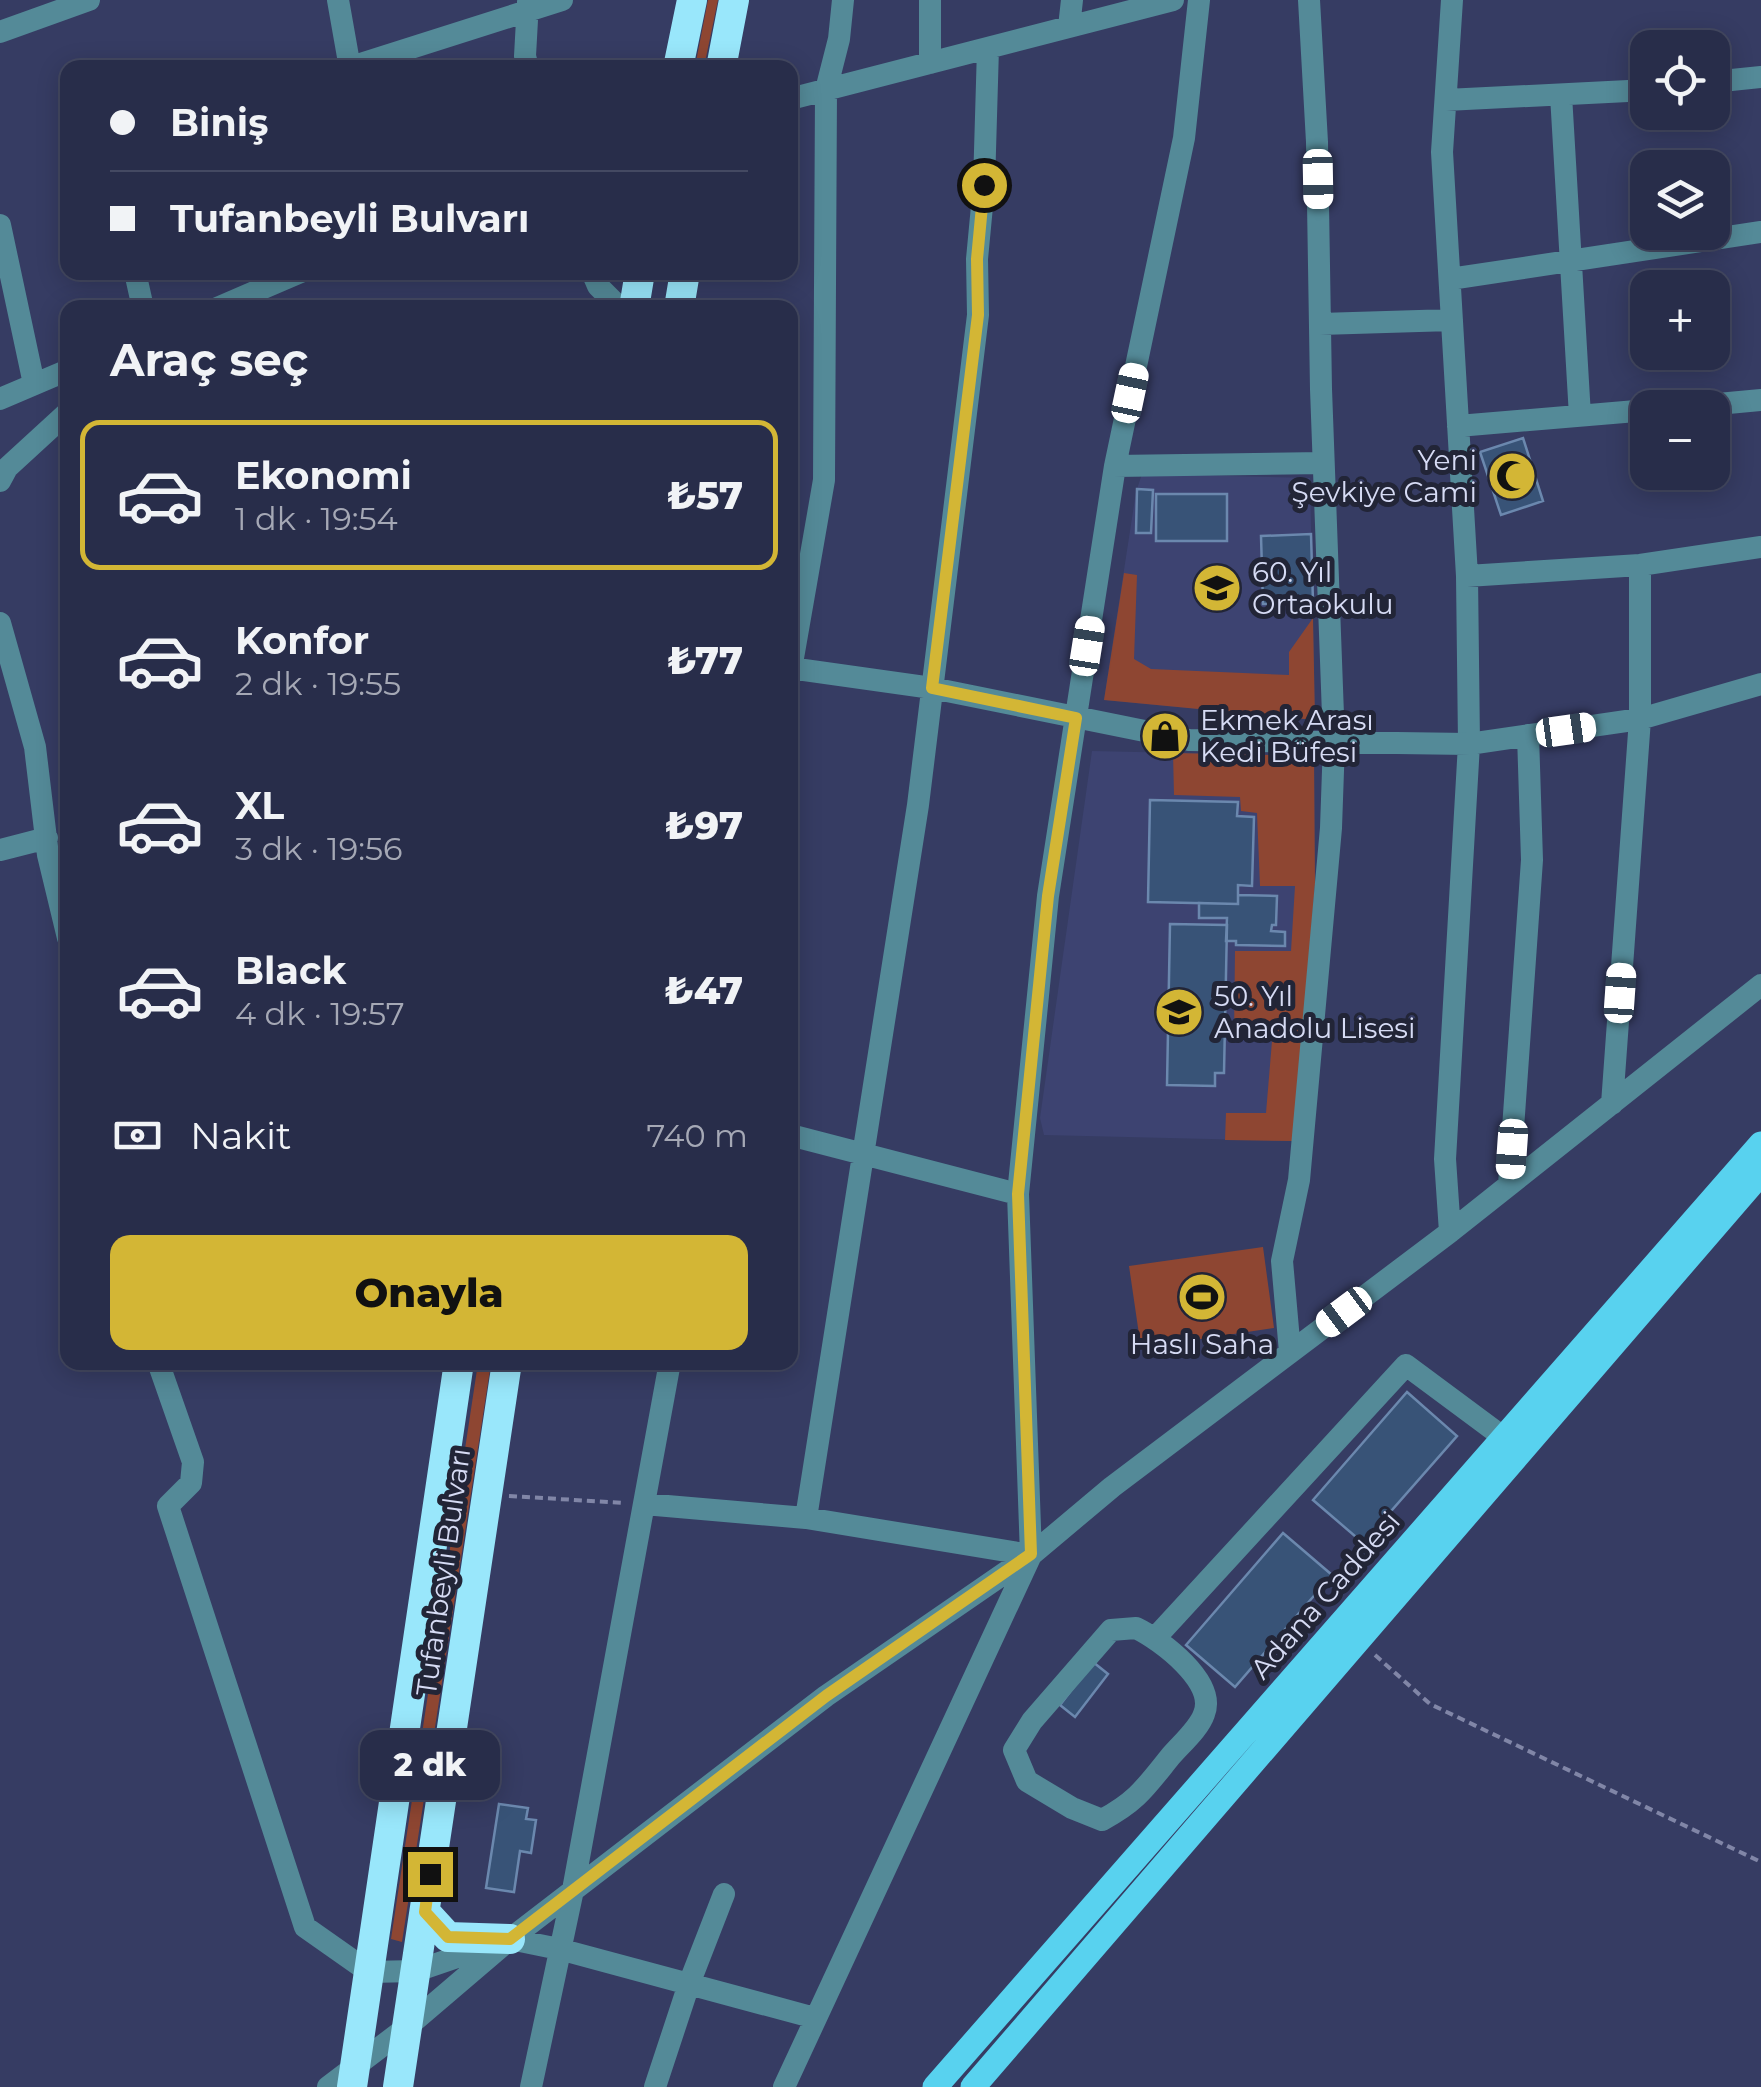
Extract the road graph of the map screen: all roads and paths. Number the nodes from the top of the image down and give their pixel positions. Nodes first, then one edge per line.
1 (89, 0) edge
2 (338, 0) edge
3 (562, 0) edge
4 (692, 0) edge
5 (734, 0) edge
6 (844, 0) edge
7 (930, 0) edge
8 (1072, 0) edge
9 (1173, 0) edge
10 (1199, 0) edge
11 (1309, 0) edge
12 (1452, 0) edge
13 (527, 6) edge
14 (1069, 27) junction
15 (0, 32) edge
16 (988, 48) junction
17 (349, 60) edge
18 (370, 60) edge
19 (526, 60) edge
20 (680, 60) edge
21 (723, 60) edge
22 (930, 63) junction
23 (1761, 76) edge
24 (1730, 80) edge
25 (826, 90) junction
26 (1630, 91) edge
27 (1560, 95) junction
28 (798, 98) edge
29 (1446, 100) junction
30 (0, 225) edge
31 (1761, 232) edge
32 (1573, 262) junction
33 (1450, 279) junction
34 (282, 280) edge
35 (595, 280) edge
36 (236, 300) edge
37 (612, 300) edge
38 (1452, 320) junction
39 (1320, 324) junction
40 (60, 373) edge
41 (34, 384) junction
42 (0, 398) edge
43 (1761, 400) edge
44 (1730, 403) edge
45 (1630, 412) edge
46 (1580, 416) junction
47 (60, 419) edge
48 (1458, 426) junction
49 (1324, 463) junction
50 (1115, 466) junction
51 (0, 481) edge
52 (1761, 547) edge
53 (1640, 566) junction
54 (1467, 576) junction
55 (0, 623) edge
56 (798, 625) edge
57 (798, 671) edge
58 (1761, 684) edge
59 (932, 688) junction
60 (1076, 718) junction
61 (1640, 719) junction
62 (1528, 735) junction
63 (1334, 742) junction
64 (1469, 744) junction
65 (46, 838) junction
66 (0, 850) edge
67 (60, 902) edge
68 (1761, 986) edge
69 (1612, 1104) junction
70 (798, 1138) edge
71 (1761, 1144) edge
72 (863, 1153) junction
73 (1761, 1173) edge
74 (1509, 1185) junction
75 (1018, 1194) junction
76 (1450, 1232) junction
77 (1290, 1352) junction
78 (161, 1370) edge
79 (458, 1370) edge
80 (505, 1370) edge
81 (669, 1370) edge
82 (1503, 1437) junction
83 (486, 1495) junction
84 (644, 1504) junction
85 (806, 1518) junction
86 (1031, 1554) junction
87 (1156, 1637) junction
88 (1360, 1638) junction
89 (1761, 1862) edge
90 (573, 1890) junction
91 (724, 1894) dead end
92 (425, 1912) junction
93 (510, 1939) junction
94 (559, 1949) junction
95 (416, 1971) junction
96 (369, 1972) junction
97 (689, 1984) junction
98 (816, 2018) junction
99 (407, 2027) junction
100 (354, 2076) edge
101 (328, 2087) edge
102 (398, 2087) edge
103 (531, 2087) edge
104 (655, 2087) edge
105 (784, 2087) edge
106 (936, 2087) edge
107 (973, 2087) edge

1 - 15 street
2 - 17 street
3 - 13 street
4 - 20 highway
5 - 21 highway
6 - 25 street
7 - 22 street
8 - 14 street
9 - 14 street
10 - 50 street
11 - 39 street
12 - 29 street
13 - 18 street
13 - 19 street
14 - 16 street
16 - 22 street
16 - 59 street
22 - 25 street
23 - 24 street
25 - 28 street
25 - 56 street
26 - 27 street
27 - 29 street
27 - 32 street
29 - 33 street
30 - 41 street
31 - 32 street
32 - 33 street
32 - 46 street
33 - 38 street
34 - 36 street
35 - 37 street
38 - 39 street
38 - 48 street
39 - 49 street
40 - 41 street
41 - 42 street
43 - 44 street
45 - 46 street
46 - 48 street
47 - 51 street
48 - 54 street
49 - 50 street
49 - 63 street
50 - 60 street
52 - 53 street
53 - 54 street
53 - 61 street
54 - 64 street
55 - 65 street
57 - 59 street
58 - 61 street
59 - 60 street
59 - 72 street
60 - 63 street
60 - 75 street
61 - 62 street
61 - 69 street
62 - 64 street
62 - 74 street
63 - 64 street
63 - 77 street
64 - 76 street
65 - 66 street
65 - 67 street
68 - 69 street
69 - 74 street
70 - 72 street
71 - 82 main road, Adana Caddesi
72 - 75 street
72 - 85 street
73 - 88 main road
74 - 76 street
75 - 86 street
76 - 77 street
77 - 86 street
78 - 96 street
79 - 96 highway, Tufanbeyli Bulvarı
80 - 83 highway, Tufanbeyli Bulvarı
81 - 84 street
82 - 87 street
82 - 106 main road, Adana Caddesi
83 - 84 path
83 - 92 highway, Tufanbeyli Bulvarı
84 - 85 street
84 - 90 street
85 - 86 street
86 - 90 street
86 - 98 street
87 - 87 street
88 - 89 path
88 - 107 main road
90 - 93 street
90 - 94 street
91 - 97 street
92 - 93 highway
92 - 95 highway, Tufanbeyli Bulvarı
93 - 94 street
93 - 95 street
93 - 99 street
94 - 97 street
94 - 103 street
95 - 96 street
95 - 99 highway, Tufanbeyli Bulvarı
96 - 100 highway, Tufanbeyli Bulvarı
97 - 98 street
97 - 104 street
98 - 105 street
99 - 100 street
99 - 102 highway, Tufanbeyli Bulvarı
100 - 101 street

